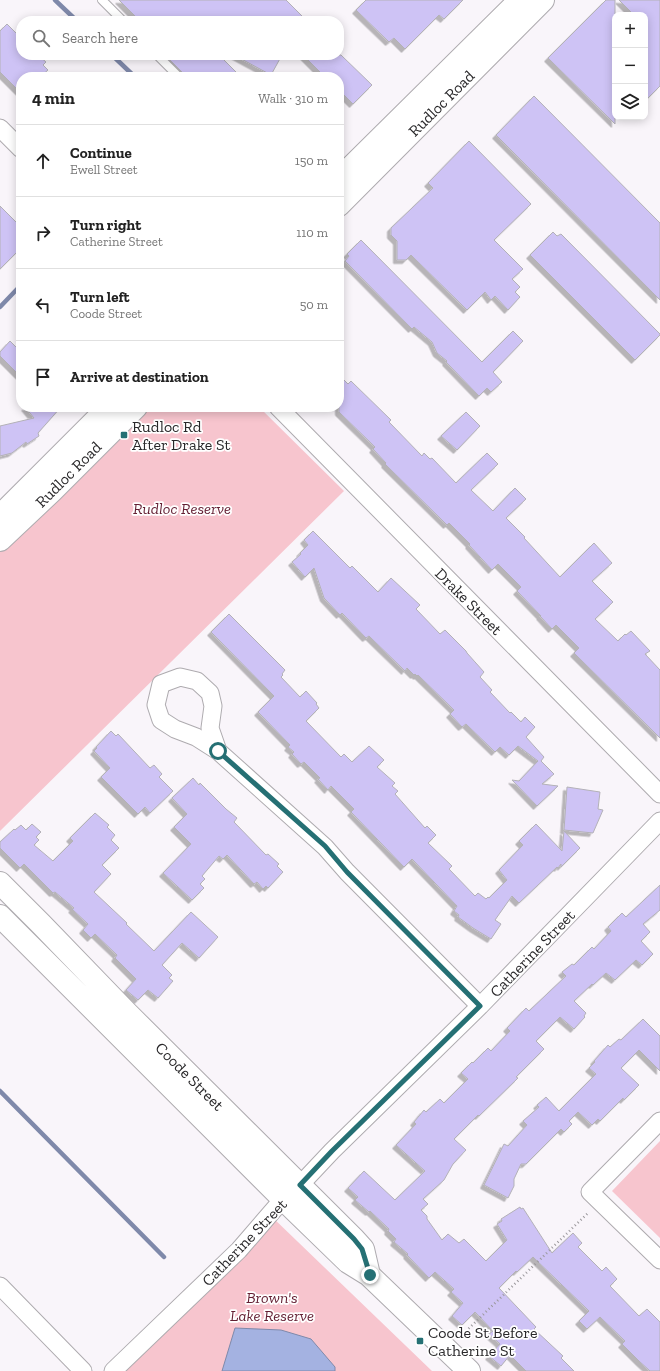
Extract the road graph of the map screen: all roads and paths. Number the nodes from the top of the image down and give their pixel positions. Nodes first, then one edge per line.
1 (102, 0) edge
2 (520, 0) edge
3 (543, 0) edge
4 (118, 16) edge
5 (162, 60) edge
6 (174, 72) edge
7 (0, 128) edge
8 (16, 144) edge
9 (344, 174) edge
10 (344, 200) edge
11 (104, 412) edge
12 (131, 412) edge
13 (283, 412) edge
14 (3, 522) edge
15 (218, 751) junction
16 (660, 794) edge
17 (660, 821) edge
18 (0, 883) edge
19 (0, 916) edge
20 (480, 1006) junction
21 (660, 1121) edge
22 (300, 1185) junction
23 (283, 1199) junction
24 (600, 1202) junction
25 (660, 1260) edge
26 (370, 1275) junction
27 (0, 1286) edge
28 (447, 1350) junction
29 (83, 1371) edge
30 (112, 1371) edge
31 (469, 1371) edge

1 - 4 lane
2 - 9 main road, Rudloc Road
3 - 10 main road, Rudloc Road
5 - 6 lane
7 - 8 street
11 - 14 main road, Rudloc Road
12 - 14 main road, Rudloc Road
13 - 16 street, Drake Street
15 - 15 street
15 - 20 street
17 - 20 street, Catherine Street
18 - 22 main road, Coode Street
19 - 23 main road, Coode Street
20 - 22 street, Catherine Street
21 - 24 street
22 - 23 street, Catherine Street
22 - 26 main road, Coode Street
23 - 26 main road, Coode Street
23 - 30 street, Catherine Street
24 - 25 street
24 - 28 path
26 - 28 main road, Coode Street
27 - 29 street
28 - 31 main road, Coode Street

